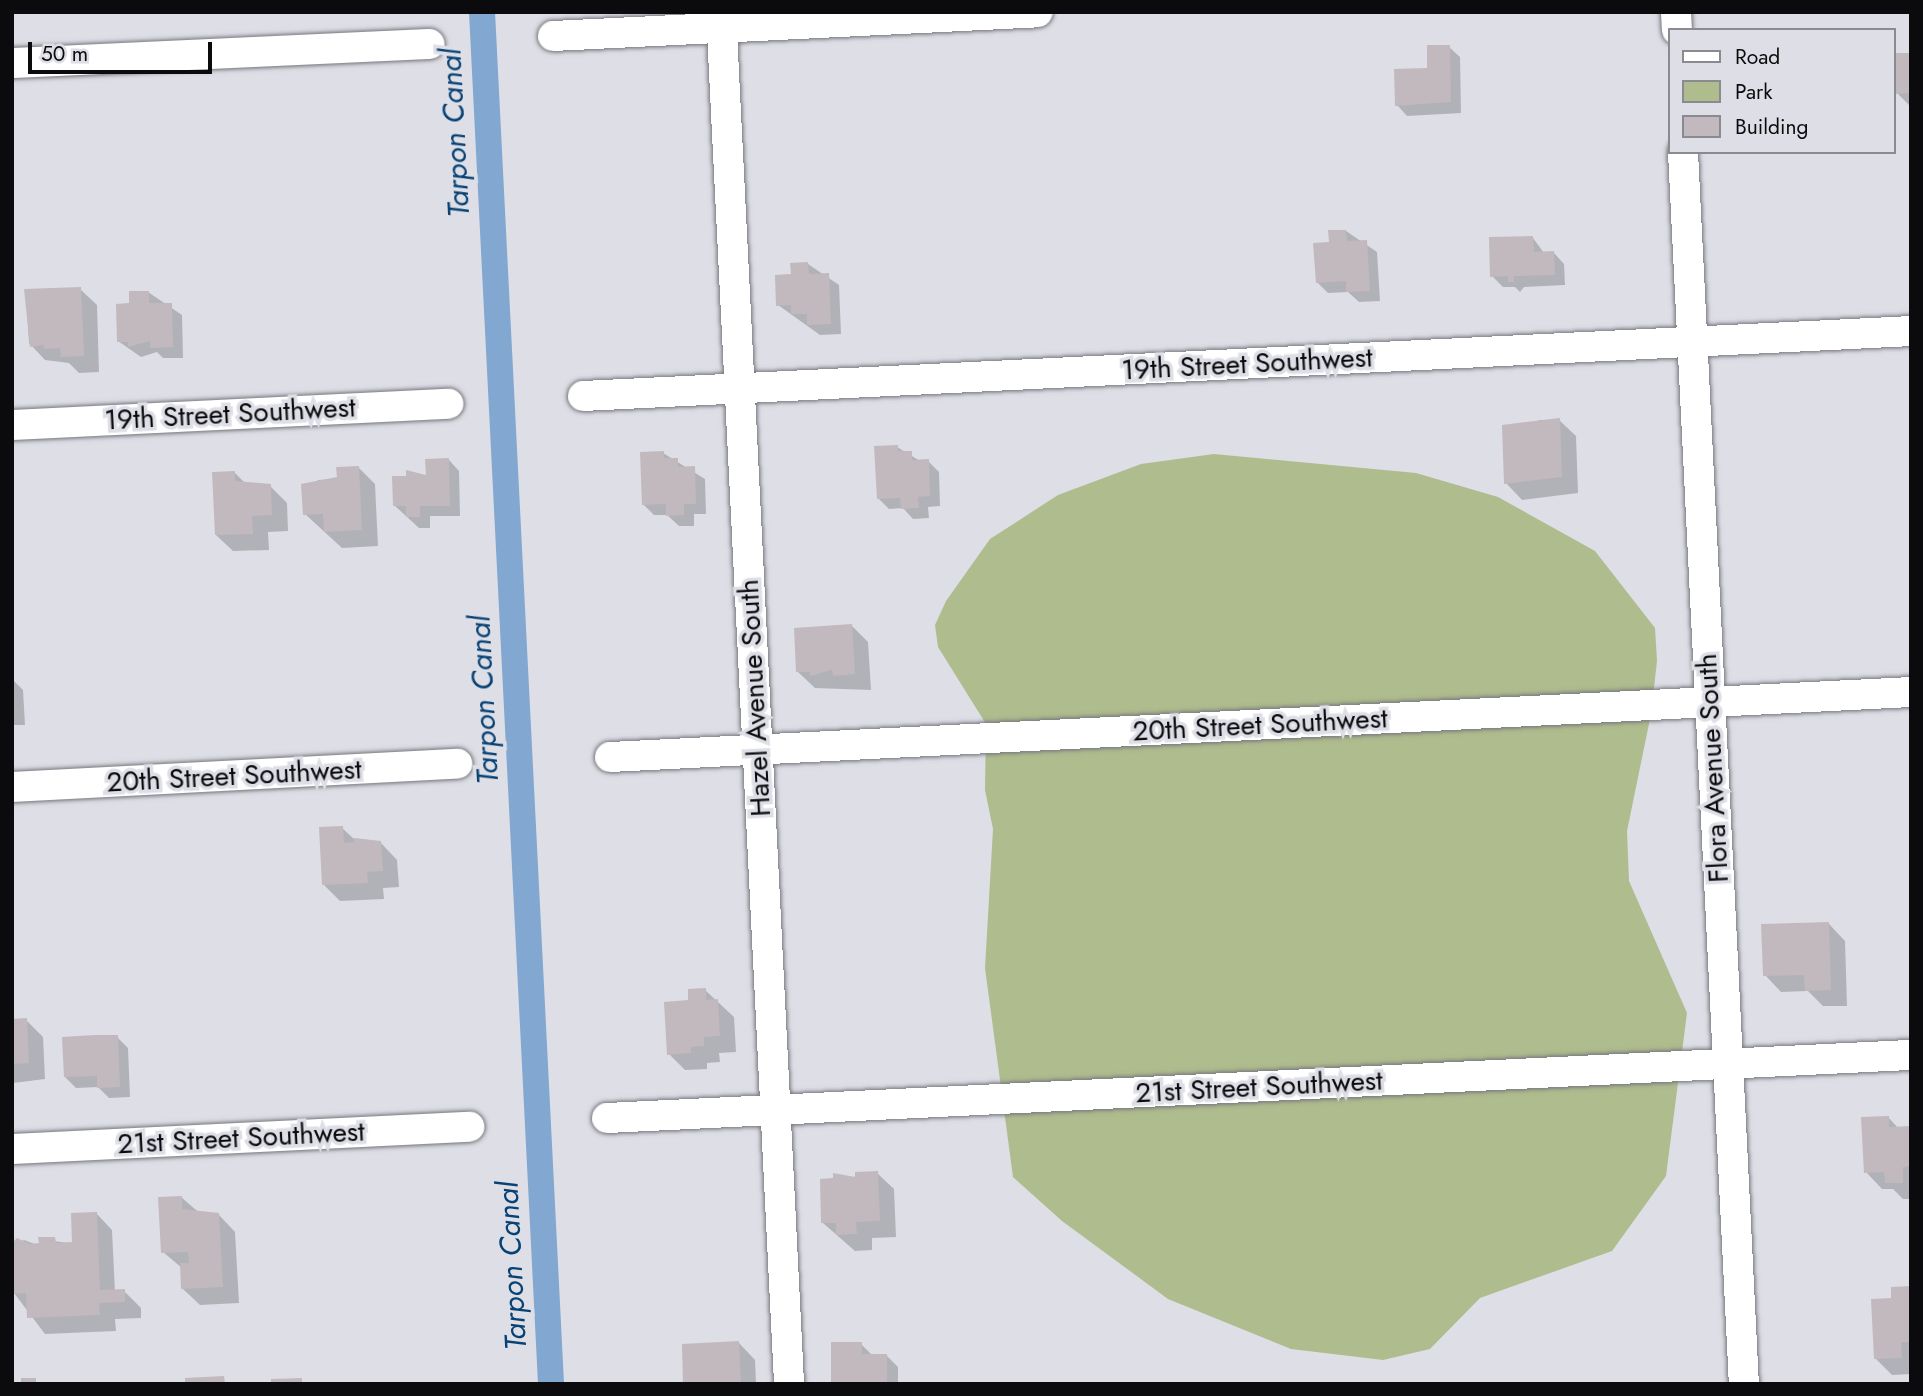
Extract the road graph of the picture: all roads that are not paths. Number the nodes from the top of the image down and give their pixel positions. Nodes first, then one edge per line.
1 (1037, 12) edge
2 (721, 20) edge
3 (553, 36) dead end
4 (430, 44) dead end
5 (12, 63) edge
6 (1683, 154) edge
7 (1911, 331) edge
8 (1693, 342) junction
9 (739, 388) junction
10 (583, 396) dead end
11 (448, 404) dead end
12 (12, 425) edge
13 (1911, 692) edge
14 (1710, 704) junction
15 (757, 750) junction
16 (610, 757) dead end
17 (457, 764) dead end
18 (12, 787) edge
19 (1911, 1055) edge
20 (1728, 1064) junction
21 (775, 1112) junction
22 (607, 1118) dead end
23 (469, 1127) dead end
24 (12, 1149) edge
25 (789, 1384) edge
26 (1744, 1384) edge

1 - 2 street
2 - 3 street
2 - 9 street, Hazel Avenue South
4 - 5 street
6 - 8 street, Flora Avenue South
7 - 8 street, 19th Street Southwest
8 - 9 street, 19th Street Southwest
8 - 14 street, Flora Avenue South
9 - 10 street, 19th Street Southwest
9 - 15 street, Hazel Avenue South
11 - 12 street, 19th Street Southwest
13 - 14 street, 20th Street Southwest
14 - 15 street, 20th Street Southwest
14 - 20 street, Flora Avenue South
15 - 16 street, 20th Street Southwest
15 - 21 street, Hazel Avenue South
17 - 18 street, 20th Street Southwest
19 - 20 street, 21st Street Southwest
20 - 21 street, 21st Street Southwest
20 - 26 street, Flora Avenue South
21 - 22 street, 21st Street Southwest
21 - 25 street, Hazel Avenue South
23 - 24 street, 21st Street Southwest

